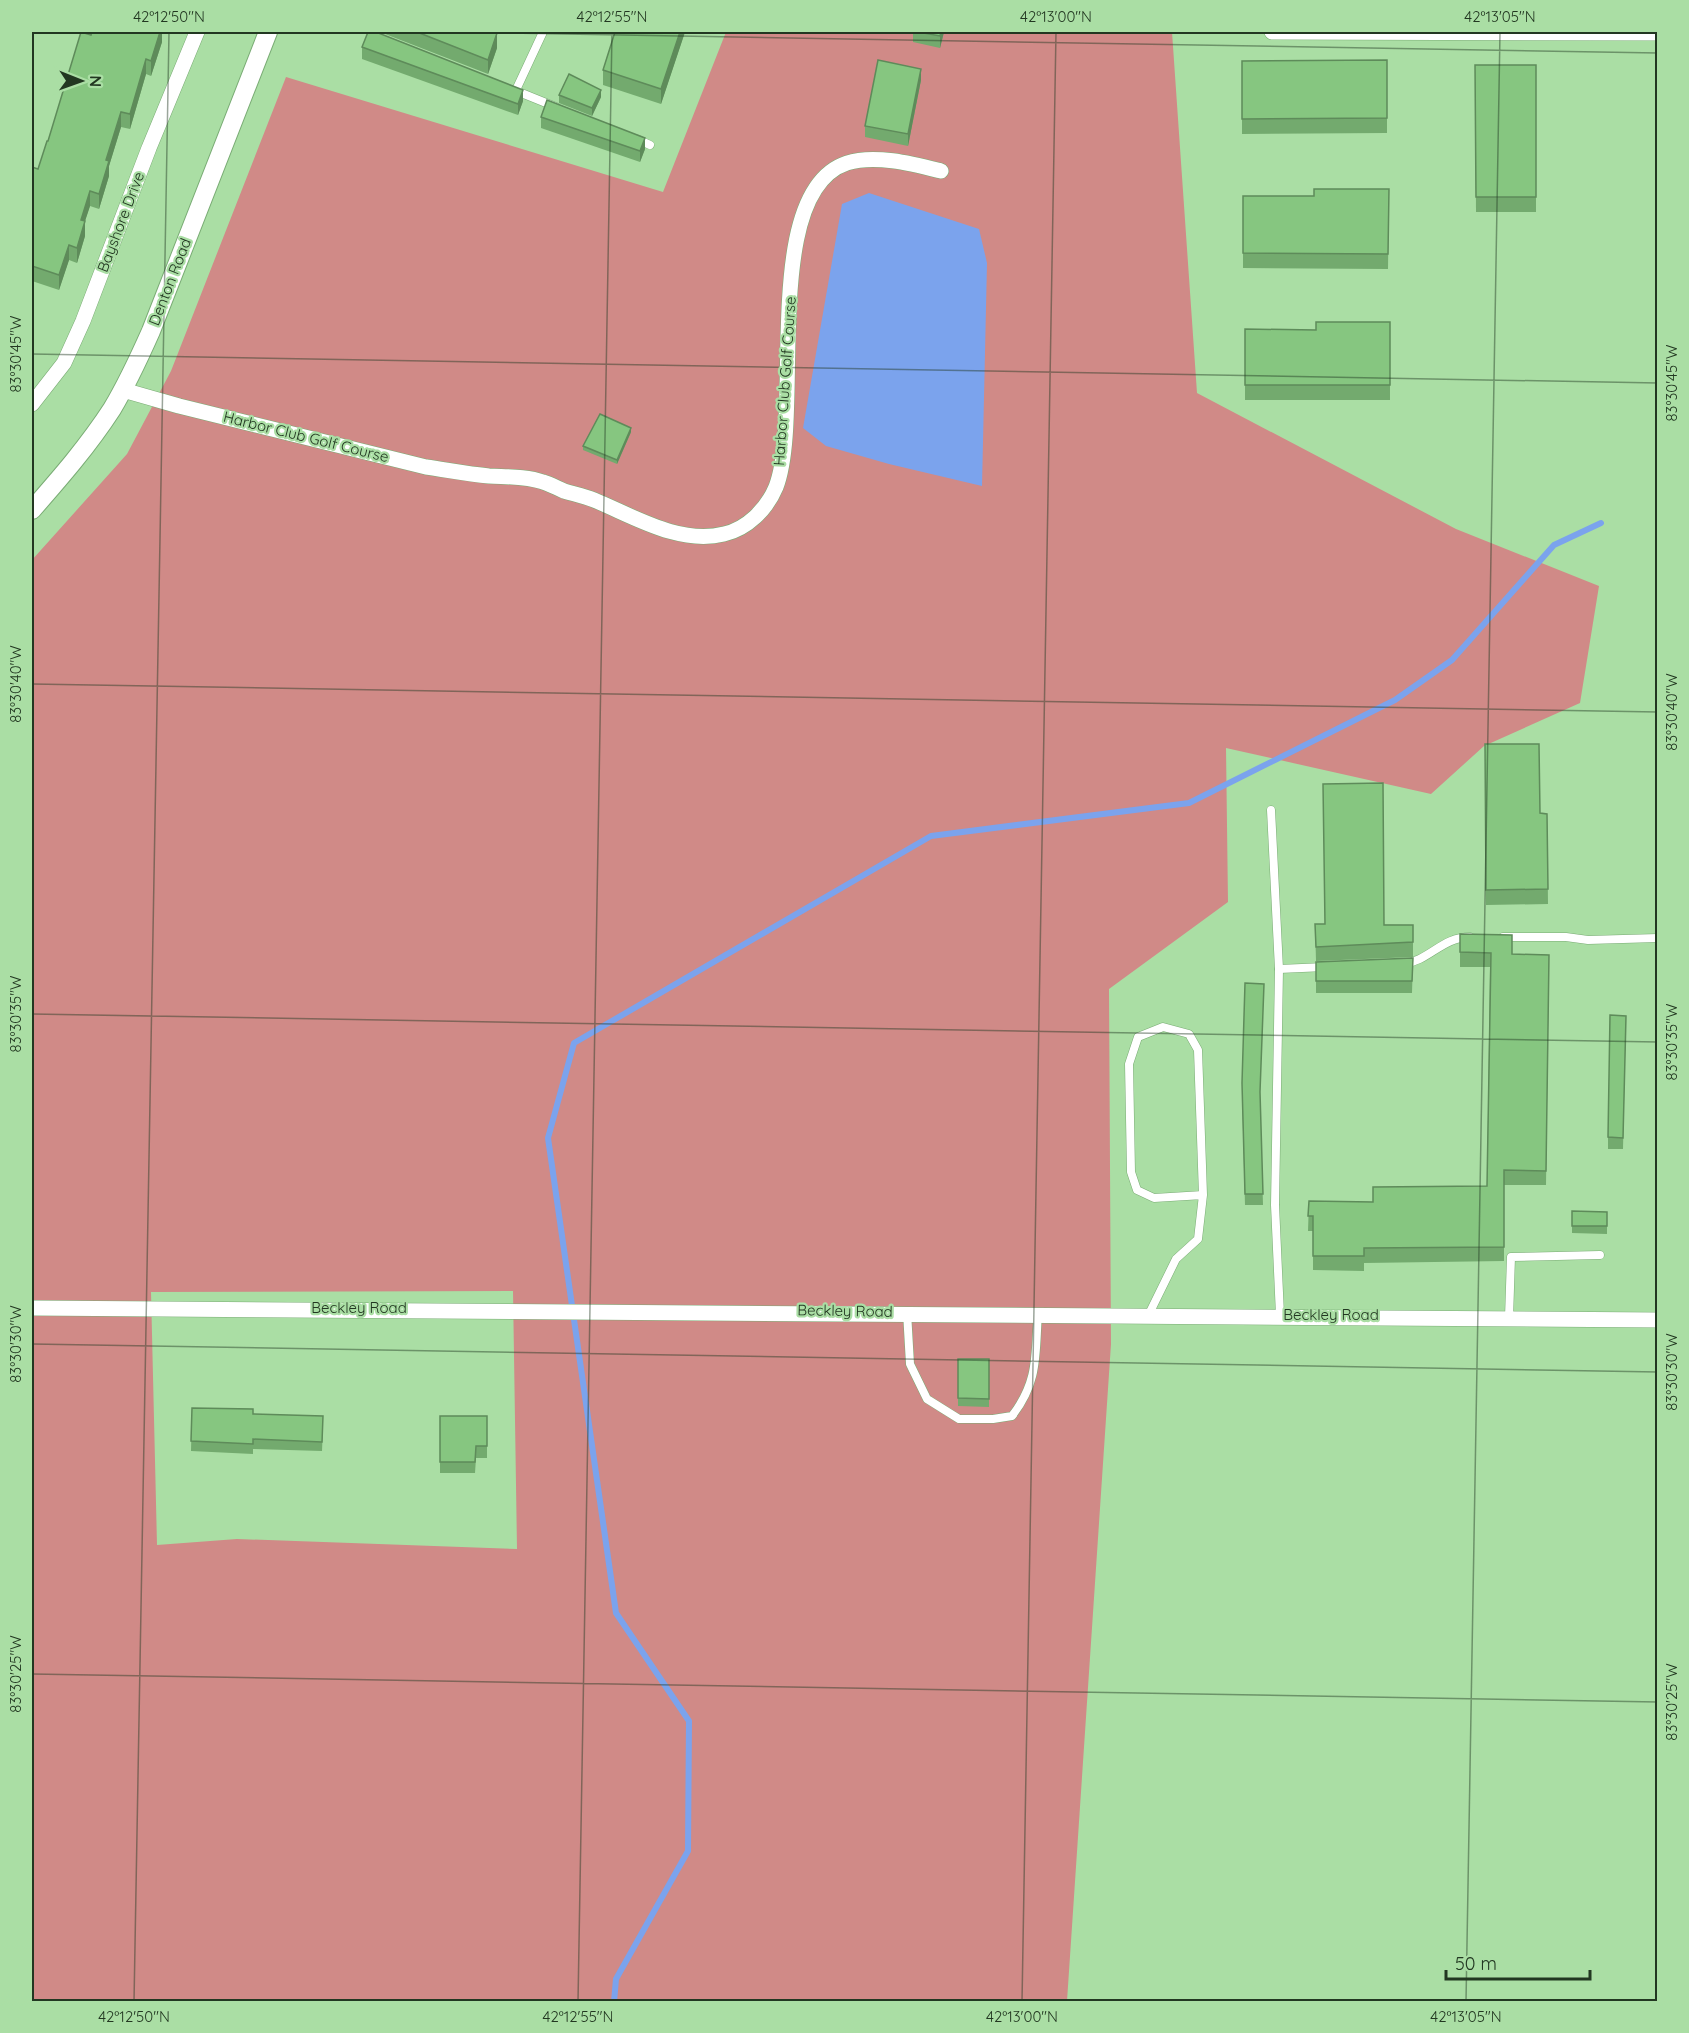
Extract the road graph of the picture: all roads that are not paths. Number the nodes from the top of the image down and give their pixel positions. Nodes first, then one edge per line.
1 (197, 32) edge
2 (268, 32) edge
3 (543, 32) edge
4 (1272, 32) edge
5 (1602, 32) edge
6 (1658, 33) edge
7 (505, 86) edge
8 (516, 90) junction
9 (567, 111) edge
10 (630, 136) edge
11 (650, 145) dead end
12 (940, 171) dead end
13 (123, 390) junction
14 (32, 404) edge
15 (32, 510) edge
16 (1271, 810) dead end
17 (1479, 937) edge
18 (1490, 937) edge
19 (1658, 938) edge
20 (1400, 965) edge
21 (1334, 967) edge
22 (1279, 969) junction
23 (1203, 1195) junction
24 (1600, 1255) dead end
25 (32, 1308) edge
26 (908, 1312) junction
27 (1038, 1313) junction
28 (1149, 1314) junction
29 (1280, 1315) junction
30 (1509, 1318) junction
31 (1658, 1320) edge

1 - 14 street, Bayshore Drive
2 - 13 street, Denton Road
3 - 8 lane
4 - 5 street
5 - 6 street
7 - 8 lane
8 - 9 lane
10 - 11 lane
12 - 13 street, Harbor Club Golf Course
13 - 15 street, Denton Road
16 - 22 lane
17 - 20 lane
18 - 19 lane
21 - 22 lane
22 - 29 lane
23 - 23 lane
23 - 28 lane
24 - 30 lane
25 - 26 street, Beckley Road
26 - 27 street, Beckley Road
26 - 27 lane
27 - 28 street, Beckley Road
28 - 29 street, Beckley Road
29 - 30 street, Beckley Road
30 - 31 street, Beckley Road

